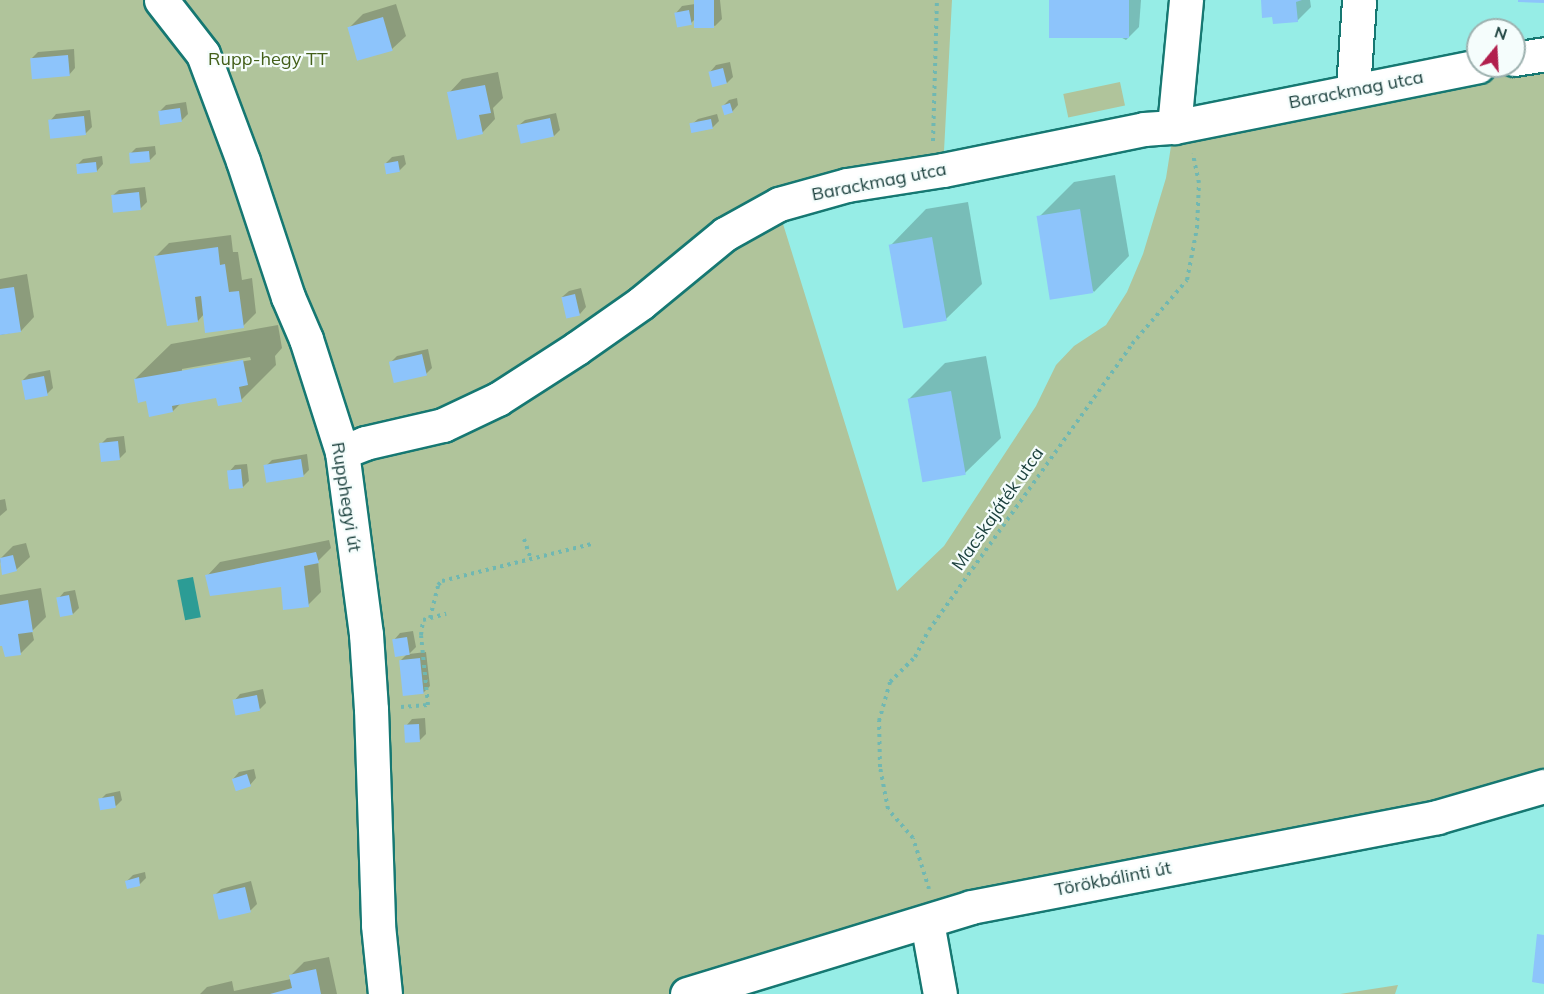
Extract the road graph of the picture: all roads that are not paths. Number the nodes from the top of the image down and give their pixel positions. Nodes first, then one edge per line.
1 (160, 0) edge
2 (1186, 0) edge
3 (1359, 0) edge
4 (1544, 54) edge
5 (1526, 57) edge
6 (1466, 68) edge
7 (1353, 89) junction
8 (1174, 127) junction
9 (342, 452) junction
10 (1544, 786) edge
11 (927, 922) junction
12 (385, 994) edge
13 (687, 994) edge
14 (940, 994) edge

1 - 9 street, Rupphegyi út
2 - 8 street
3 - 7 street
4 - 5 street
6 - 7 street, Barackmag utca
7 - 8 street, Barackmag utca
8 - 9 street, Barackmag utca
9 - 12 street, Rupphegyi út
10 - 11 street, Törökbálinti út
11 - 13 street, Törökbálinti út
11 - 14 street

